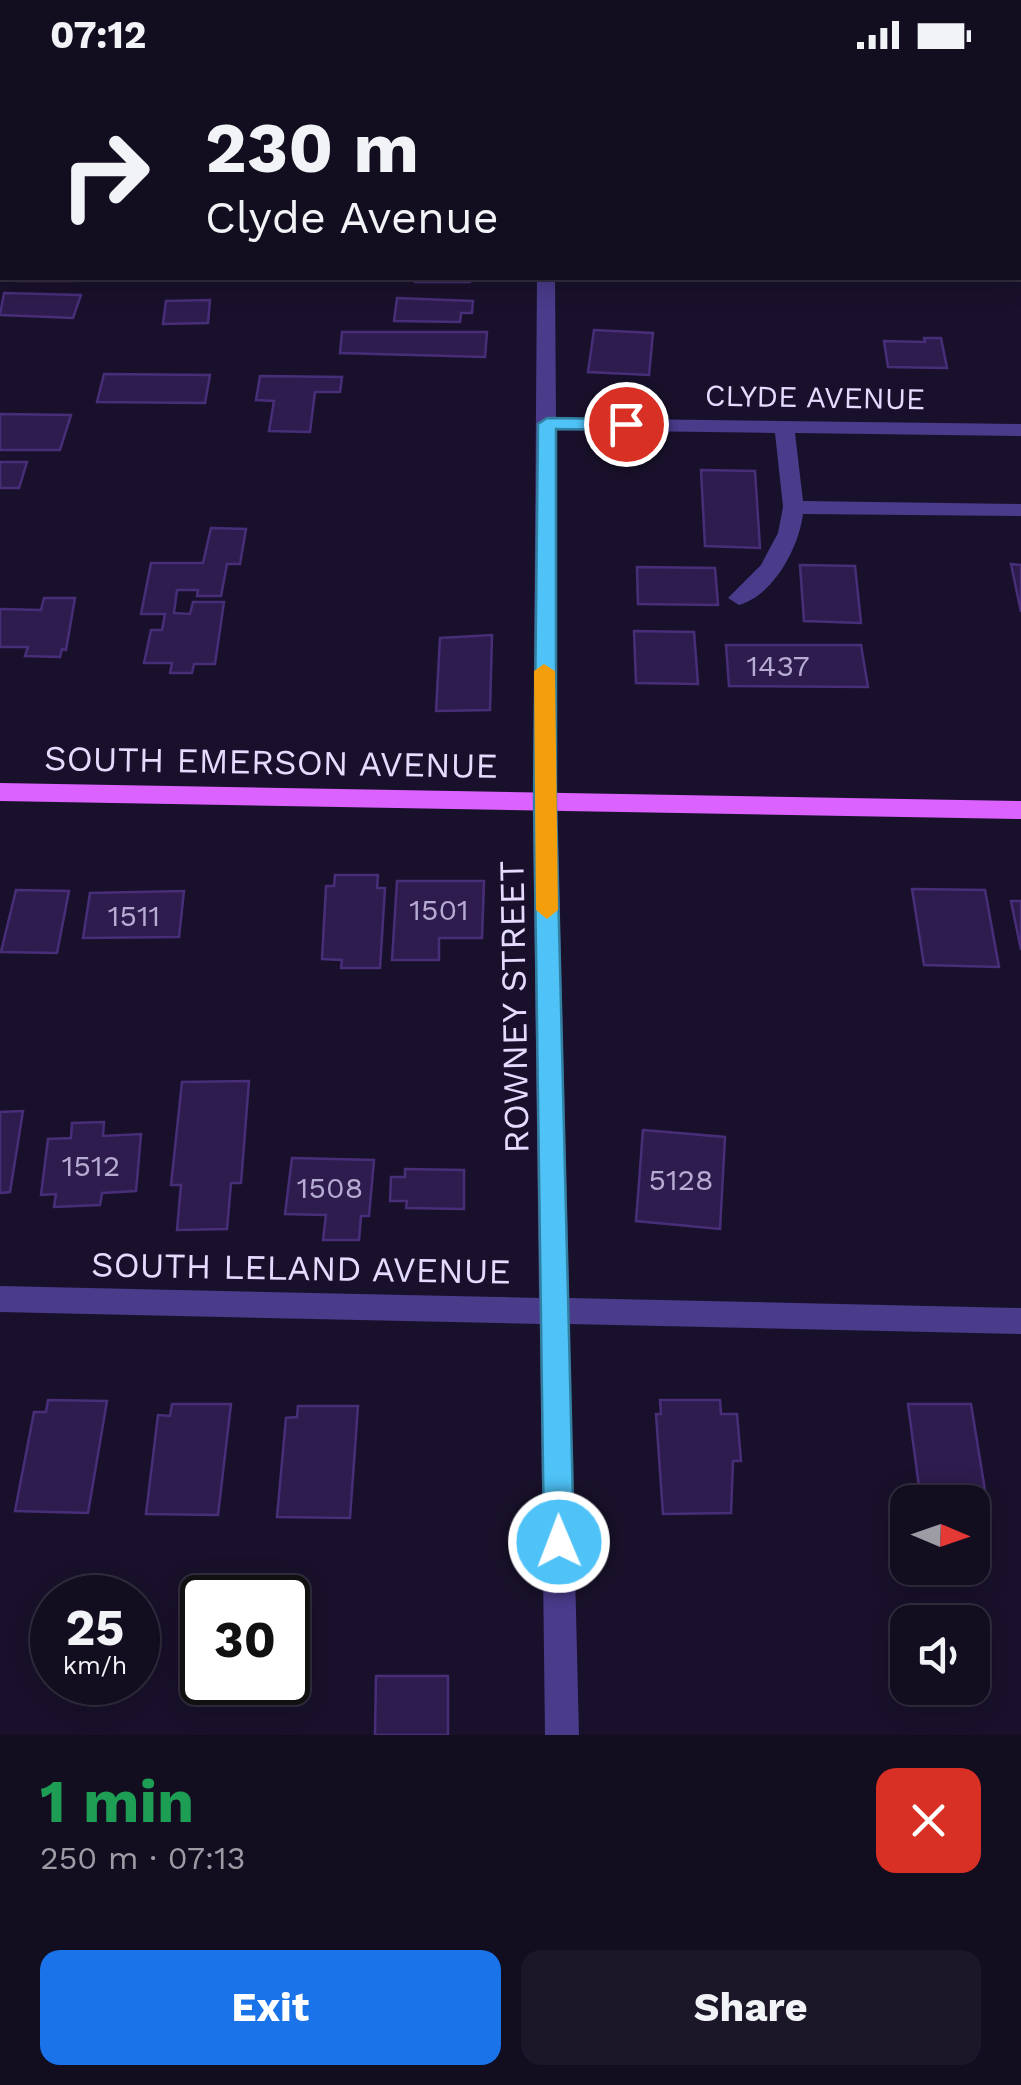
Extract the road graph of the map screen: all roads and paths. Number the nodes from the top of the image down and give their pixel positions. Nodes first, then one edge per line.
1 (546, 280) edge
2 (547, 424) junction
3 (784, 427) junction
4 (1021, 430) edge
5 (793, 507) junction
6 (1021, 510) edge
7 (739, 598) dead end
8 (0, 792) edge
9 (545, 802) junction
10 (1021, 810) edge
11 (0, 1298) edge
12 (555, 1311) junction
13 (1021, 1321) edge
14 (562, 1735) edge

1 - 2 street, ROWNEY STREET
2 - 3 street, CLYDE AVENUE
2 - 9 street, ROWNEY STREET
3 - 4 street, CLYDE AVENUE
3 - 5 street
5 - 6 street
5 - 7 street
8 - 9 main road, SOUTH EMERSON AVENUE
9 - 10 main road, SOUTH EMERSON AVENUE
9 - 12 street, ROWNEY STREET
11 - 12 street, SOUTH LELAND AVENUE
12 - 13 street, SOUTH LELAND AVENUE
12 - 14 street, ROWNEY STREET

